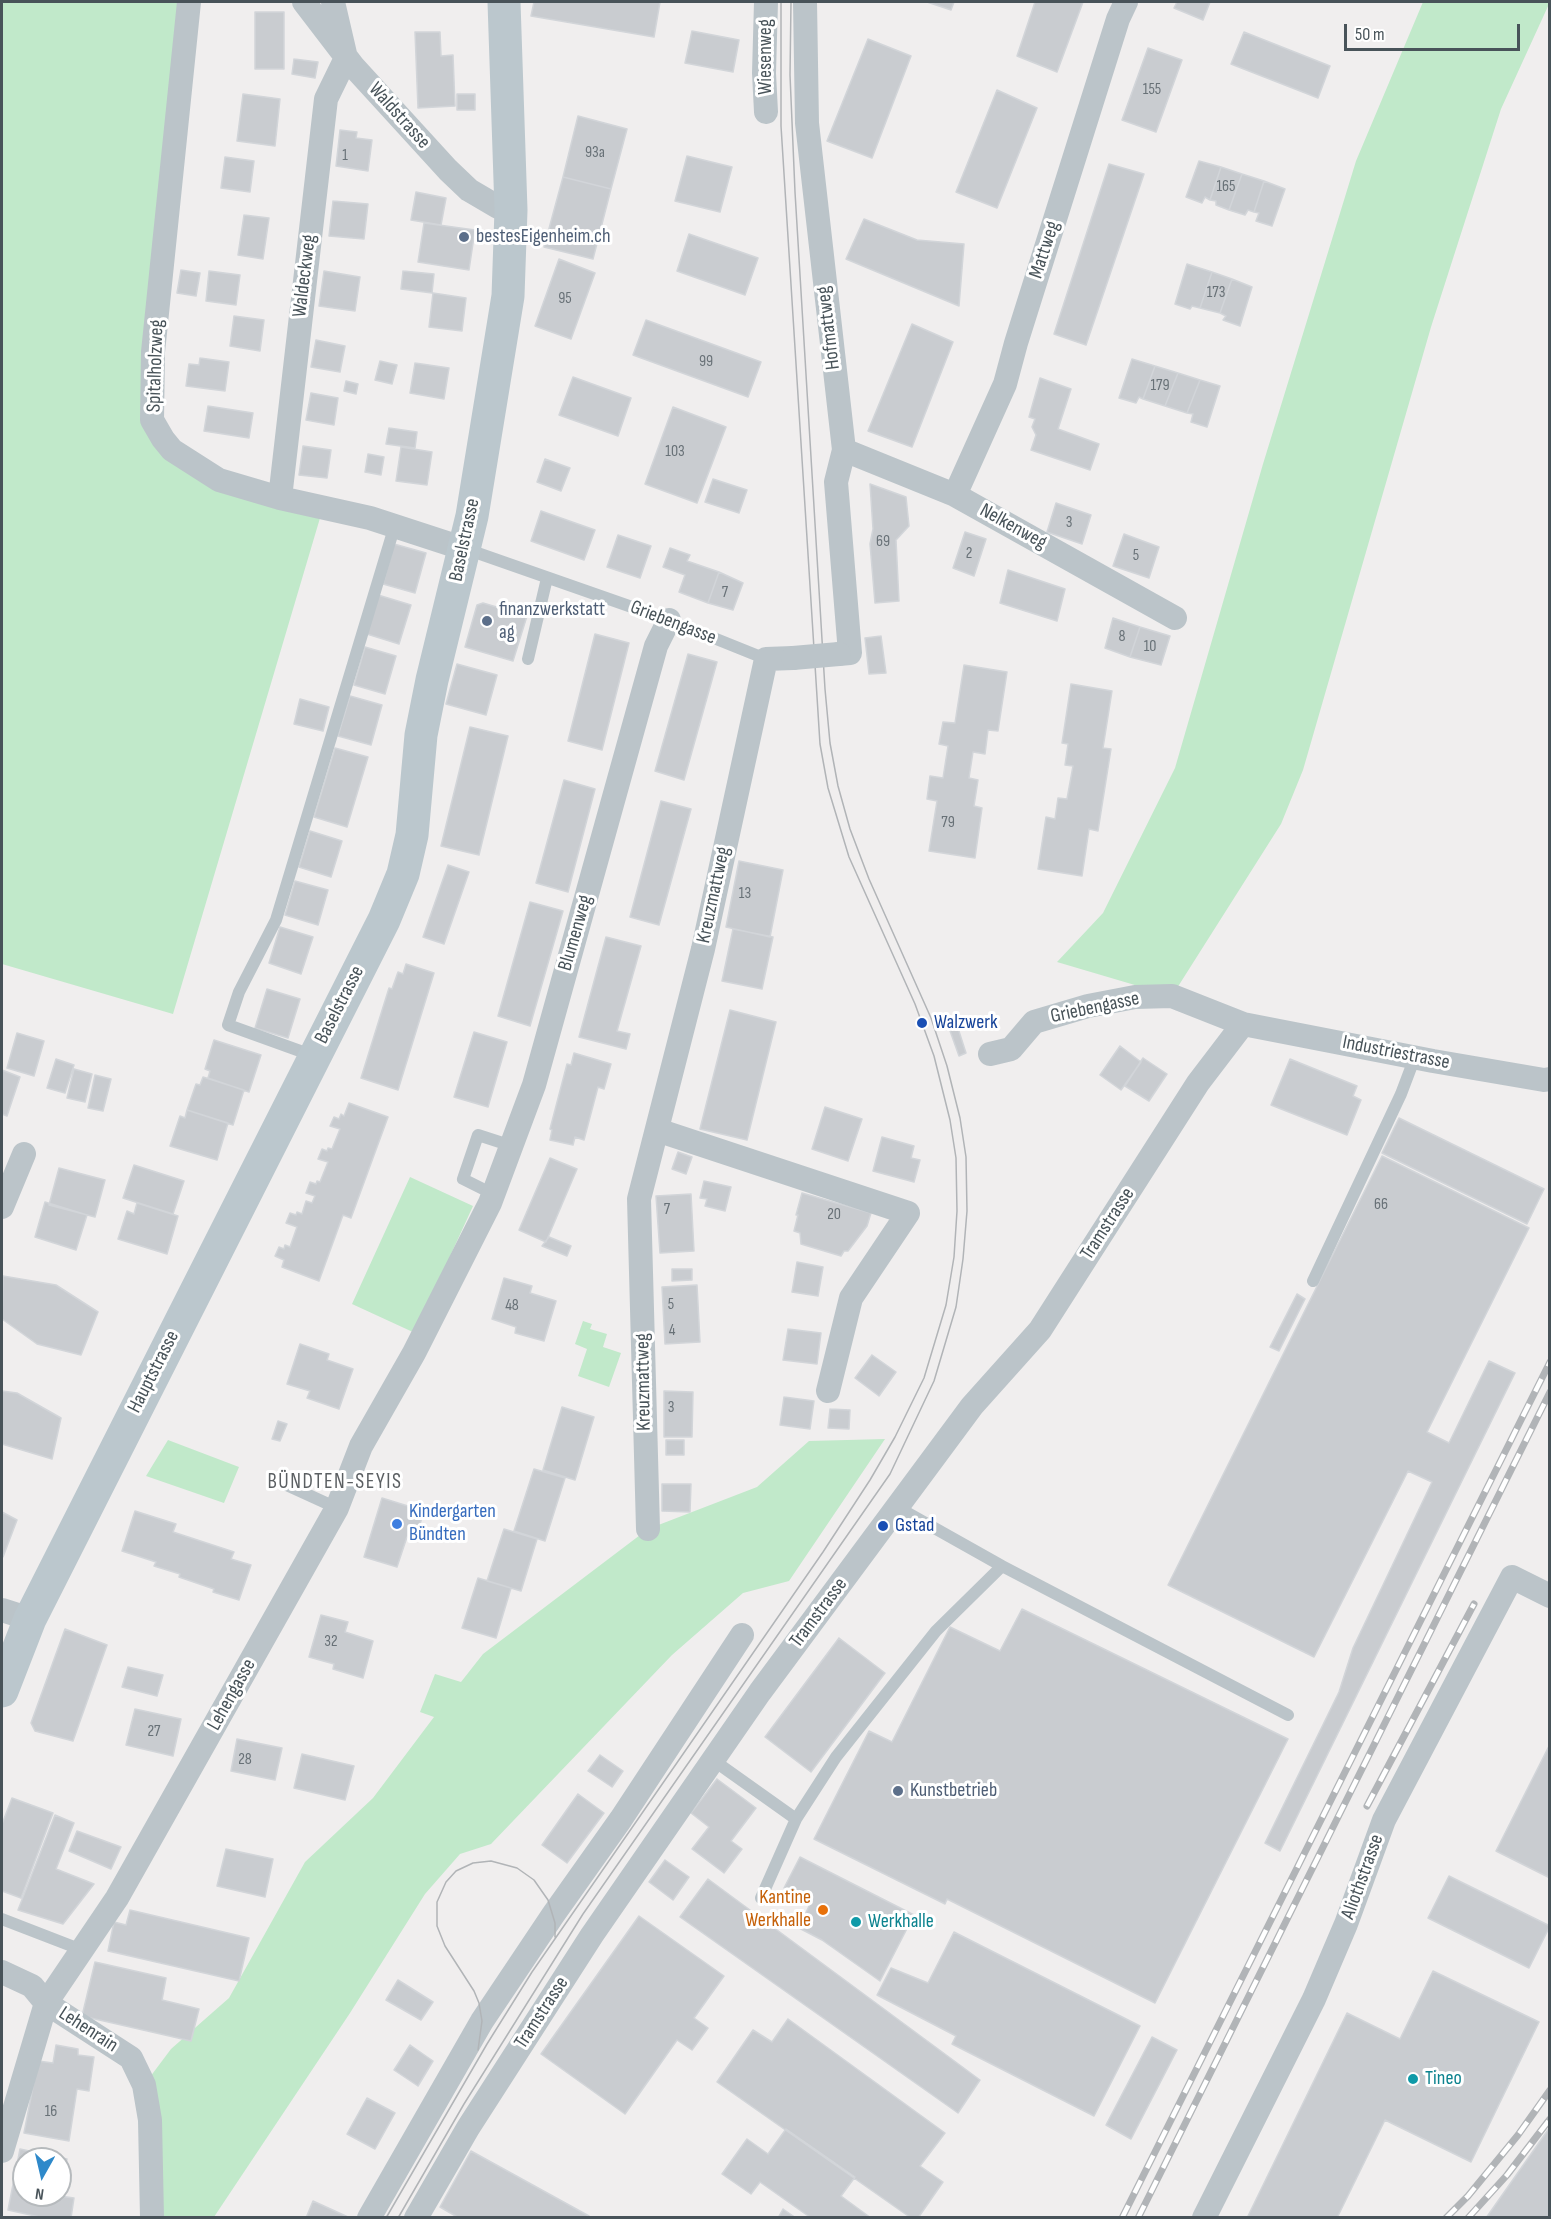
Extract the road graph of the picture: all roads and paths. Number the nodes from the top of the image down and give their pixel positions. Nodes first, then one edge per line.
1 (189, 2) edge
2 (304, 2) edge
3 (333, 2) edge
4 (504, 2) edge
5 (766, 2) edge
6 (805, 2) edge
7 (1126, 2) edge
8 (346, 58) junction
9 (766, 112) dead end
10 (511, 210) junction
11 (844, 450) junction
12 (955, 495) junction
13 (280, 498) junction
14 (395, 525) junction
15 (465, 549) junction
16 (547, 578) junction
17 (1175, 618) dead end
18 (669, 620) junction
19 (844, 653) joint
20 (528, 659) dead end
21 (766, 659) junction
22 (1243, 1024) junction
23 (990, 1054) dead end
24 (314, 1056) junction
25 (1415, 1057) junction
26 (1550, 1079) edge
27 (657, 1130) junction
28 (512, 1146) junction
29 (24, 1154) dead end
30 (493, 1194) junction
31 (2, 1207) edge
32 (472, 1241) joint
33 (1313, 1281) dead end
34 (828, 1391) dead end
35 (280, 1482) dead end
36 (897, 1507) junction
37 (337, 1508) junction
38 (648, 1529) dead end
39 (1002, 1566) junction
40 (1550, 1596) edge
41 (16, 1614) edge
42 (742, 1635) dead end
43 (2, 1691) edge
44 (1288, 1715) dead end
45 (713, 1760) junction
46 (796, 1819) junction
47 (761, 1898) dead end
48 (2, 1920) edge
49 (82, 1950) junction
50 (2, 1972) edge
51 (46, 2004) junction
52 (2, 2151) edge
53 (152, 2217) edge
54 (369, 2217) edge
55 (416, 2217) edge
56 (1204, 2217) edge

1 - 13 street, Spitalholzweg
2 - 8 street, Waldstrasse
3 - 8 street
4 - 10 main road, Baselstrasse
5 - 9 street, Wiesenweg
6 - 11 street, Hofmattweg
7 - 12 street, Mattweg
8 - 10 street, Waldstrasse
8 - 13 street, Waldeckweg
10 - 15 main road, Baselstrasse
11 - 12 street, Nelkenweg
11 - 19 street, Hofmattweg
12 - 17 street, Nelkenweg
13 - 14 street, Spitalholzweg
14 - 15 street, Spitalholzweg
14 - 24 lane
15 - 16 lane, Griebengasse
15 - 24 main road, Baselstrasse
16 - 18 lane, Griebengasse
16 - 20 lane
18 - 21 lane, Griebengasse
18 - 28 street, Blumenweg
19 - 21 street, Griebengasse, bridge
21 - 27 street, Kreuzmattweg
22 - 23 street, Griebengasse
22 - 25 street, Industriestrasse
22 - 36 street, Tramstrasse
24 - 41 main road, Hauptstrasse
25 - 26 street, Industriestrasse
25 - 33 lane
27 - 34 street
27 - 38 street, Kreuzmattweg
28 - 30 street, Blumenweg
28 - 30 lane
29 - 31 street
30 - 32 street, Blumenweg
32 - 37 street, Lehengasse
35 - 37 lane
36 - 39 lane
36 - 45 street, Tramstrasse
37 - 49 street, Lehengasse
39 - 44 lane
39 - 46 lane
40 - 56 street, Aliothstrasse
41 - 43 main road, Hauptstrasse
42 - 54 street
45 - 46 lane
45 - 55 street, Tramstrasse
46 - 47 lane
48 - 49 lane
49 - 51 street, Lehengasse
50 - 51 street, Lehenrain
51 - 52 street, Lehengasse
51 - 53 street, Lehenrain

